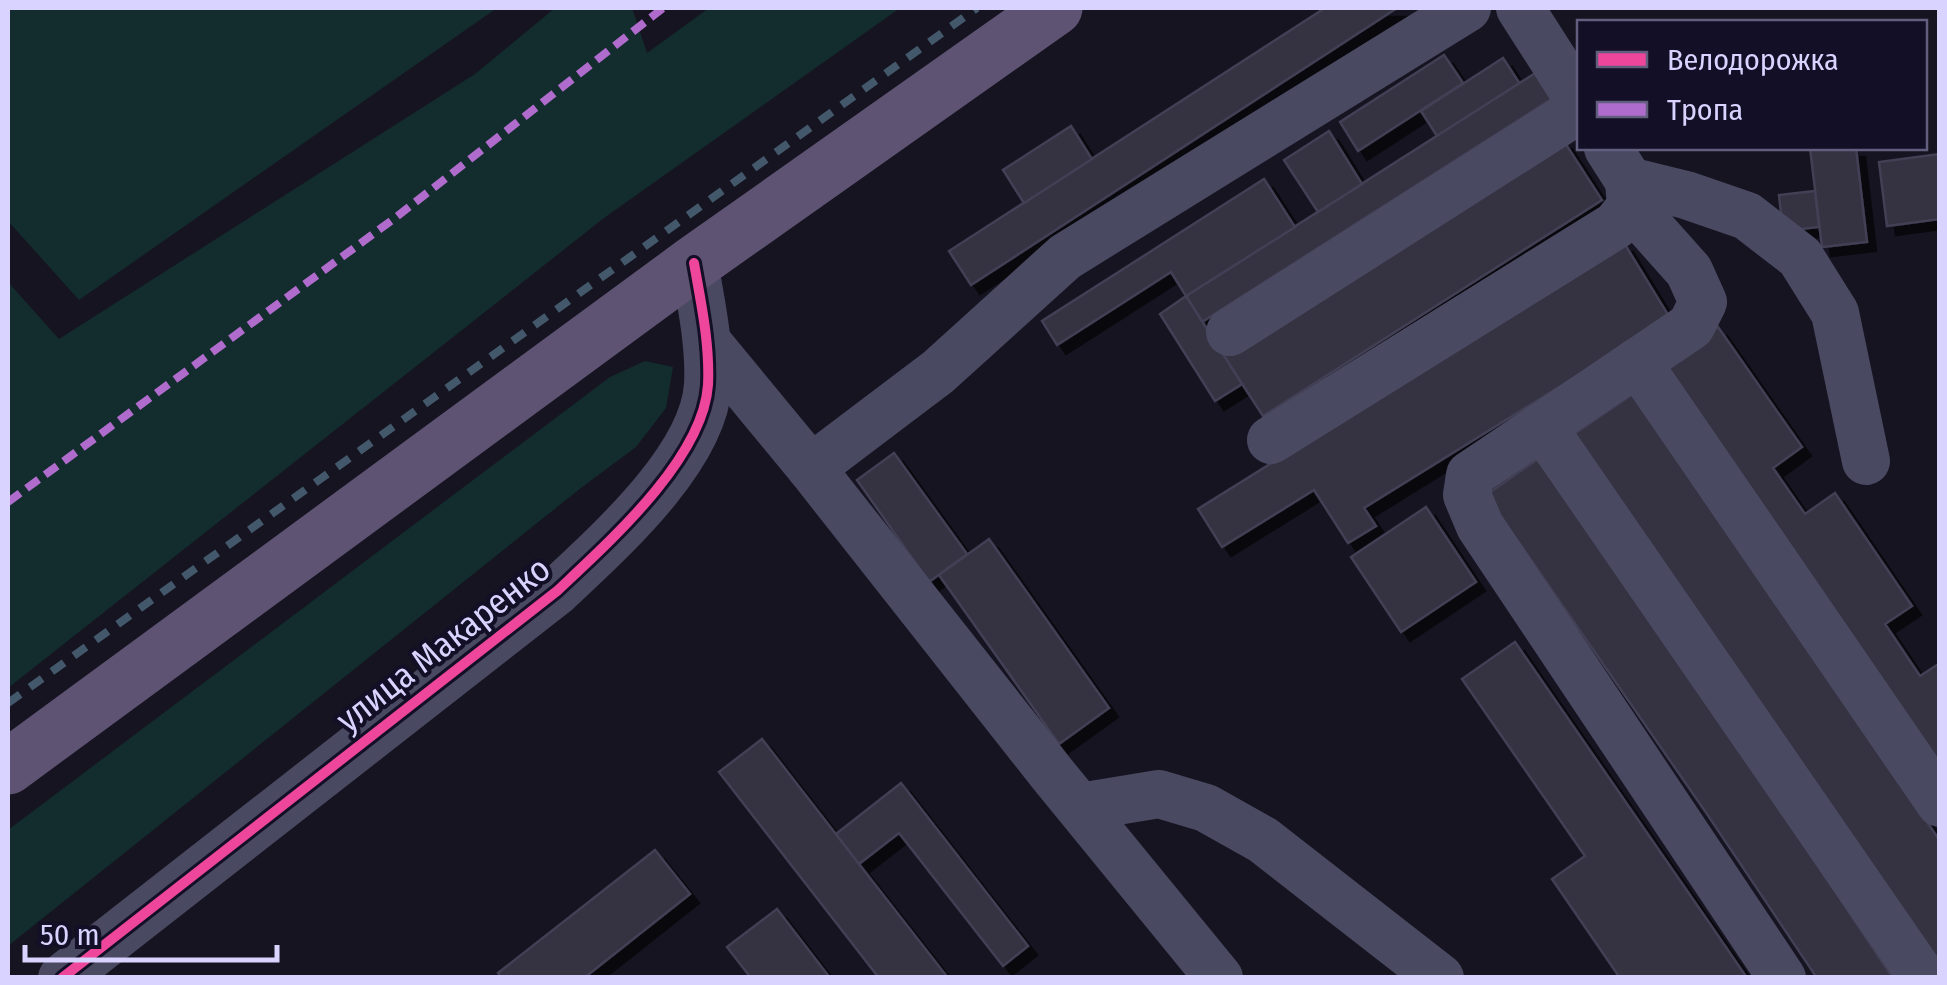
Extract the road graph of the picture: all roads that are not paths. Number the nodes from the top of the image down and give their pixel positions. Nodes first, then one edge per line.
1 (1055, 8) edge
2 (1467, 8) edge
3 (1520, 8) edge
4 (1577, 101) edge
5 (1577, 108) edge
6 (1623, 178) edge
7 (694, 263) junction
8 (1230, 332) dead end
9 (707, 342) junction
10 (1637, 362) junction
11 (1542, 426) junction
12 (1271, 440) dead end
13 (1866, 461) dead end
14 (811, 468) junction
15 (8, 767) edge
16 (1940, 803) edge
17 (1080, 808) junction
18 (62, 978) edge
19 (1219, 978) edge
20 (1440, 978) edge
21 (1782, 978) edge
22 (1923, 978) edge

1 - 7 main road
2 - 14 street
3 - 4 street
5 - 8 street
6 - 10 street
6 - 12 street
6 - 13 street
7 - 9 street, улица Макаренко
7 - 15 main road
9 - 14 street
9 - 18 street, улица Макаренко
10 - 11 street
10 - 16 street
11 - 21 street
11 - 22 street
14 - 17 street
17 - 19 street
17 - 20 street

